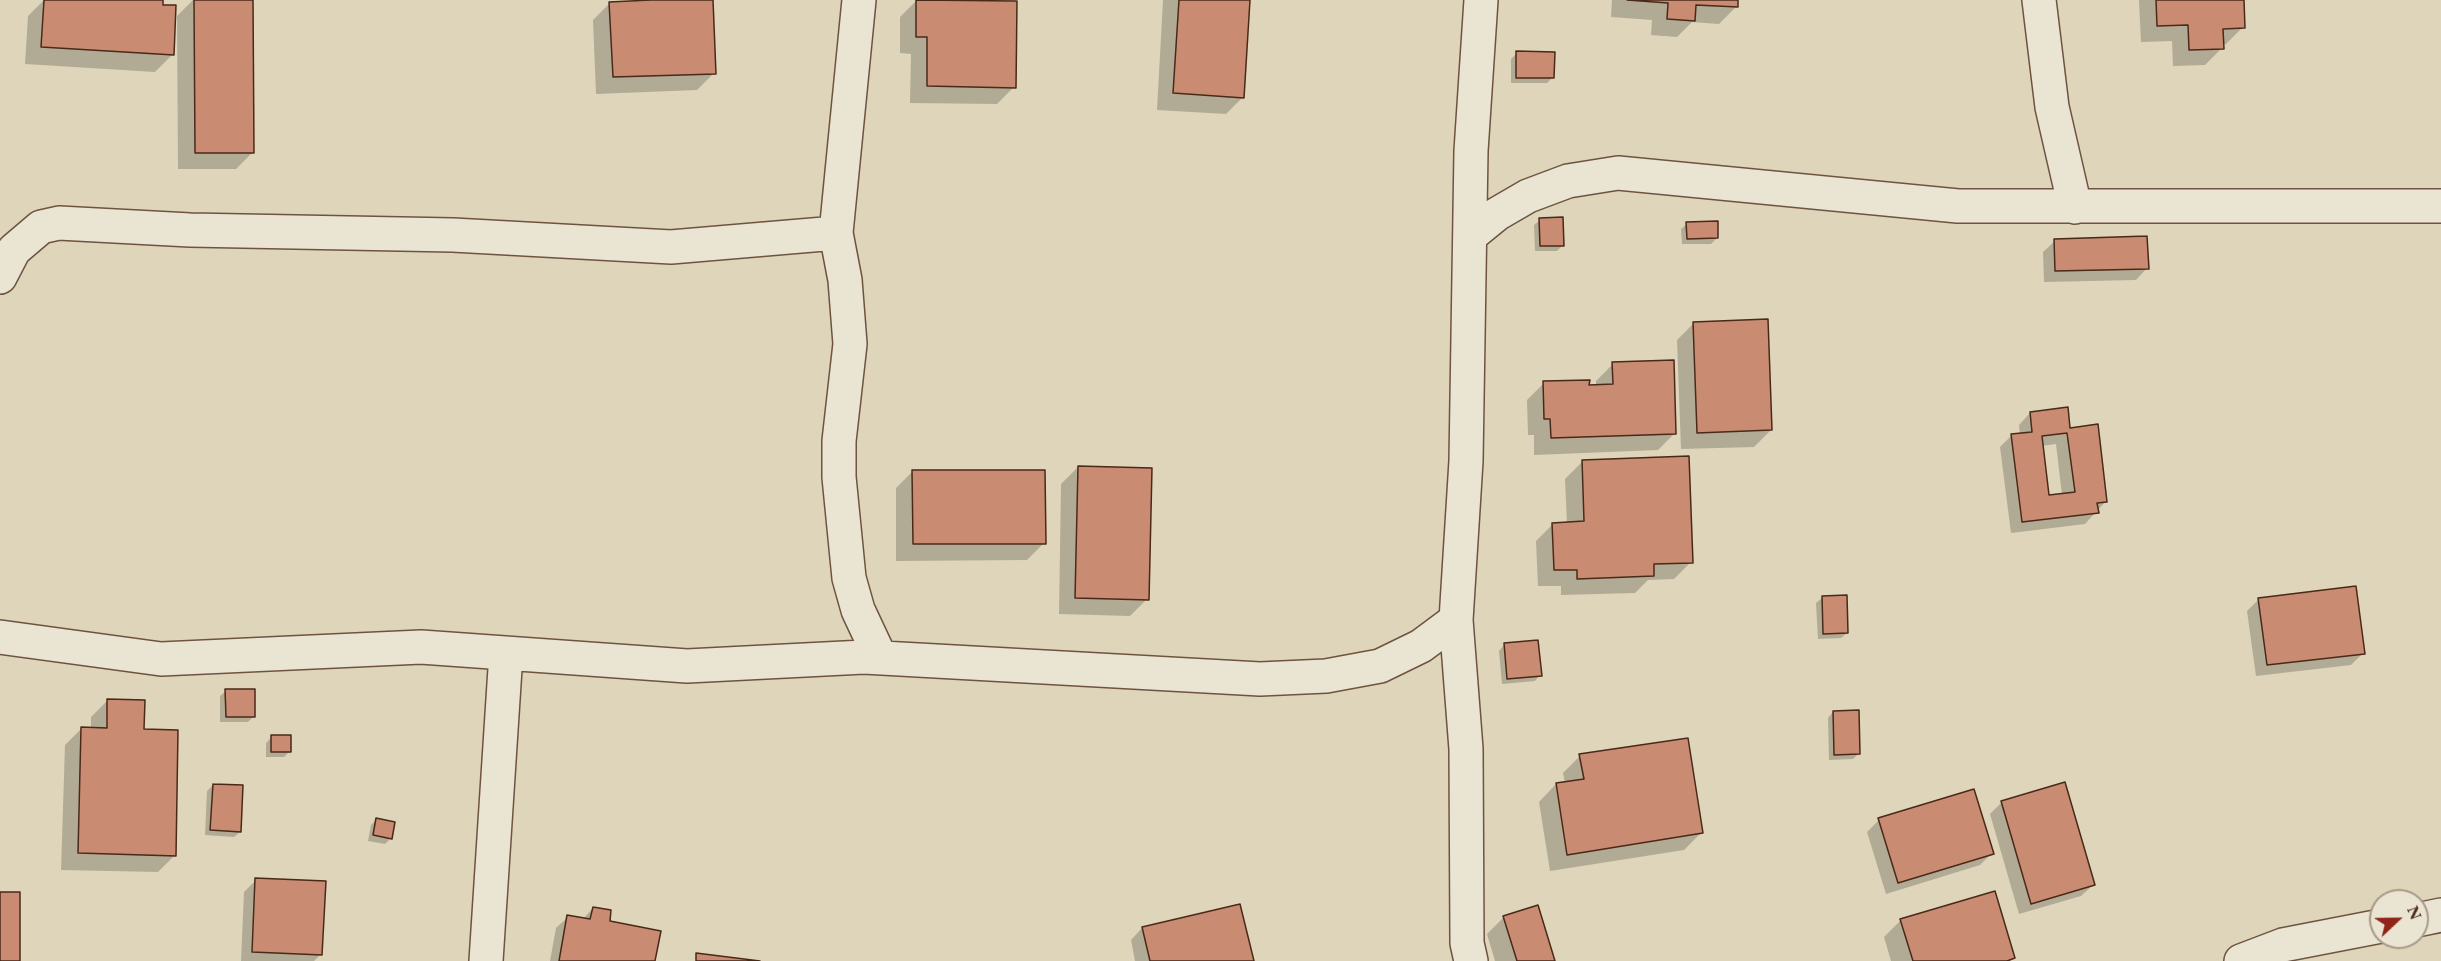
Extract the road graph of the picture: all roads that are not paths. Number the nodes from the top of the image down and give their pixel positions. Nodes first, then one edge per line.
1 (859, 0) edge
2 (1481, 0) edge
3 (2039, 0) edge
4 (2441, 206) edge
5 (2075, 207) junction
6 (836, 233) junction
7 (1470, 236) junction
8 (0, 278) edge
9 (1456, 620) junction
10 (0, 637) edge
11 (507, 653) junction
12 (880, 657) junction
13 (2369, 929) edge
14 (486, 961) edge
15 (1471, 961) edge
16 (2241, 961) edge

1 - 6 street
2 - 7 street
3 - 5 street
4 - 5 street
5 - 7 street
6 - 8 street
6 - 12 street
7 - 9 street
9 - 12 street
9 - 15 street
10 - 11 street
11 - 12 street
11 - 14 street
13 - 16 street

